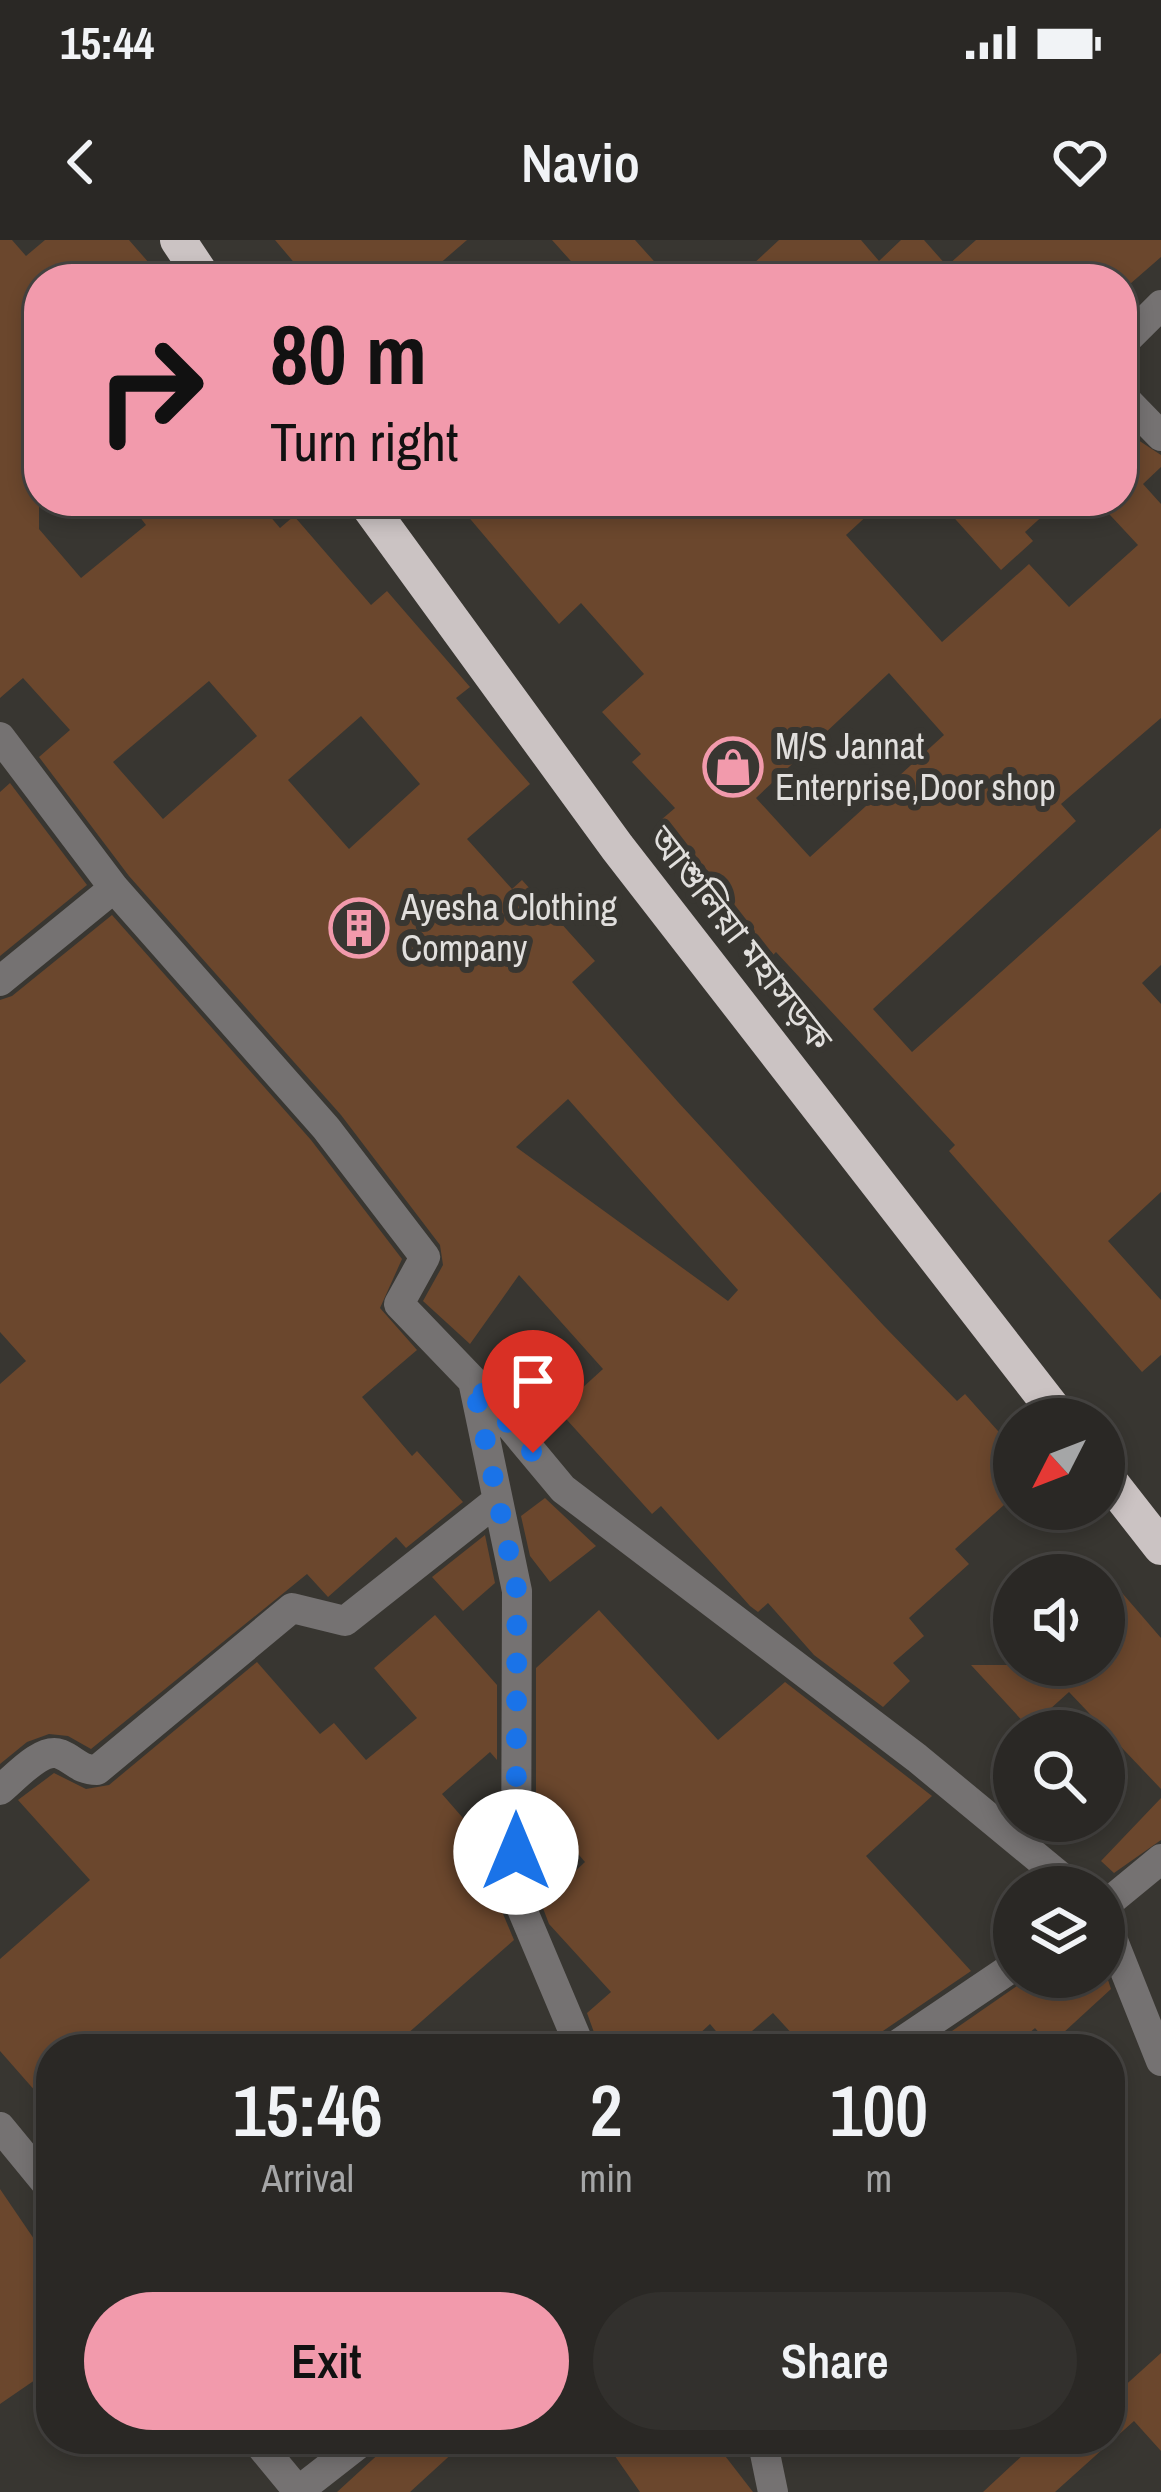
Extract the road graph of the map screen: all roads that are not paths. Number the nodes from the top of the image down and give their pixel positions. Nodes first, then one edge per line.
1 (1161, 305) edge
2 (1137, 329) edge
3 (1137, 411) edge
4 (1161, 436) edge
5 (376, 516) edge
6 (0, 736) edge
7 (114, 887) junction
8 (0, 981) edge
9 (473, 1381) junction
10 (1045, 1398) edge
11 (498, 1500) junction
12 (1125, 1501) edge
13 (1161, 1547) edge
14 (0, 1790) edge
15 (1161, 1859) edge
16 (1048, 1866) edge
17 (1125, 1889) edge
18 (1125, 1971) edge
19 (993, 1980) edge
20 (575, 2034) edge
21 (913, 2034) edge
22 (1161, 2061) edge
23 (0, 2127) edge
24 (36, 2171) edge
25 (267, 2454) edge
26 (346, 2454) edge
27 (765, 2454) edge
28 (298, 2492) edge
29 (773, 2492) edge

1 - 2 street
3 - 4 street
5 - 10 highway, আশুলিয়া মহাসড়ক
6 - 7 street
7 - 8 street
7 - 9 street
9 - 11 street
9 - 16 street
11 - 14 street
11 - 20 street
12 - 13 highway
15 - 17 street
18 - 22 street
19 - 21 street
23 - 24 street
25 - 28 street
26 - 28 street
27 - 29 street

